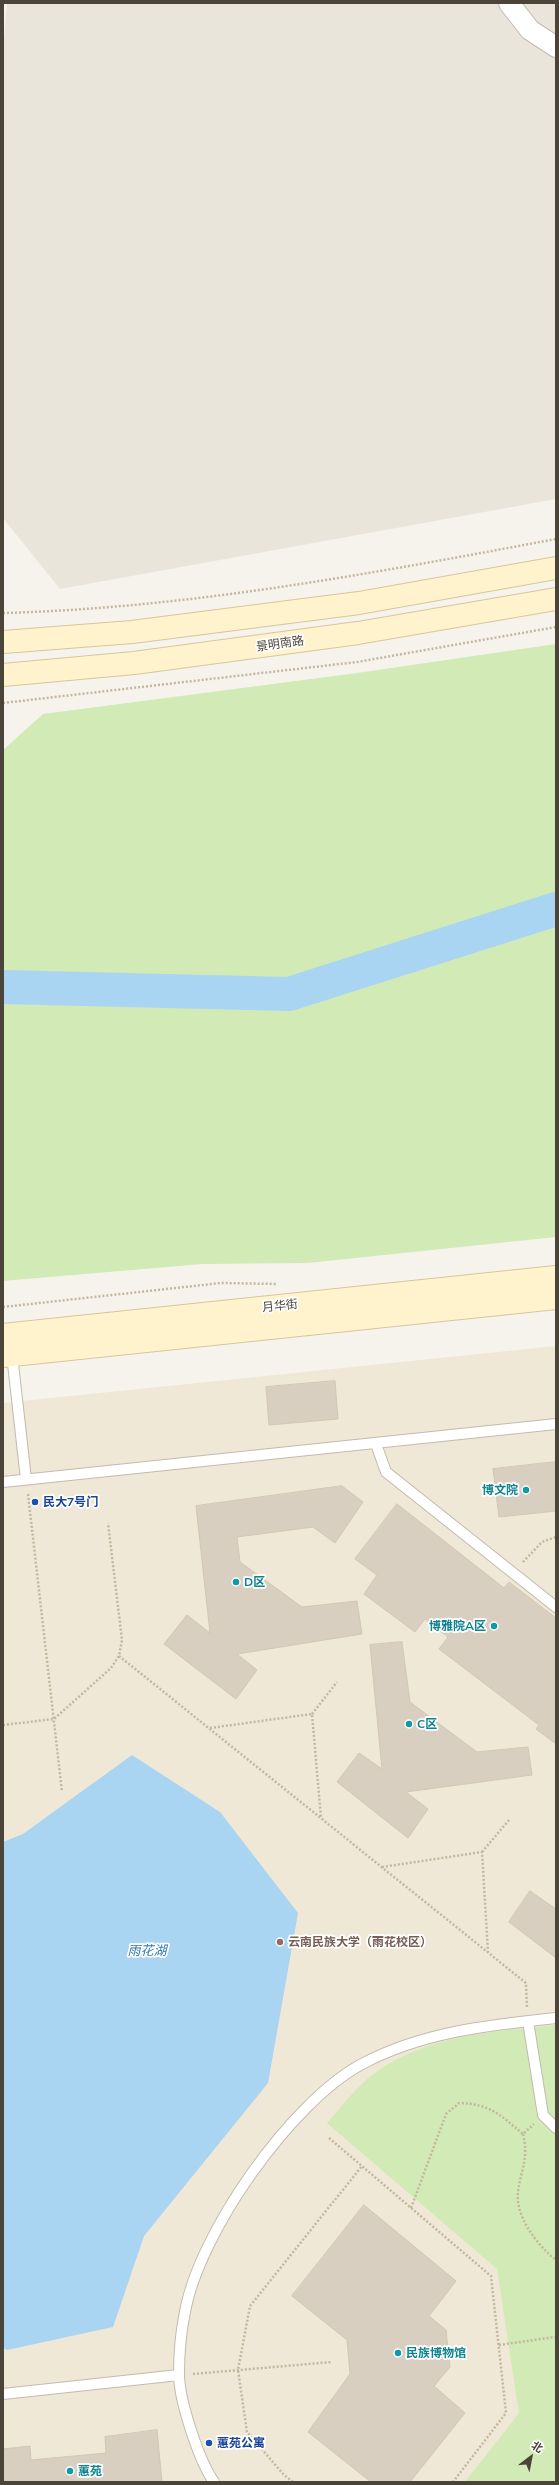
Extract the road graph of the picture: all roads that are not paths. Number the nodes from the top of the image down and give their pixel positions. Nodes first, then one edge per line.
1 (510, 3) edge
2 (556, 47) edge
3 (556, 568) edge
4 (556, 599) edge
5 (3, 642) edge
6 (3, 675) edge
7 (556, 1277) edge
8 (556, 1298) edge
9 (3, 1335) edge
10 (8, 1356) edge
11 (556, 1424) edge
12 (376, 1444) junction
13 (26, 1479) junction
14 (3, 1482) edge
15 (556, 1607) edge
16 (556, 2018) edge
17 (528, 2021) junction
18 (556, 2128) edge
19 (179, 2375) junction
20 (3, 2394) edge
21 (214, 2482) edge

1 - 2 street
3 - 5 street
4 - 6 street, 景明南路
7 - 9 street, 月华街
8 - 10 street, 月华街
10 - 13 lane
11 - 12 lane
12 - 13 lane
12 - 15 lane
13 - 14 lane
16 - 17 lane
17 - 18 lane
17 - 19 lane
19 - 20 lane
19 - 21 lane

